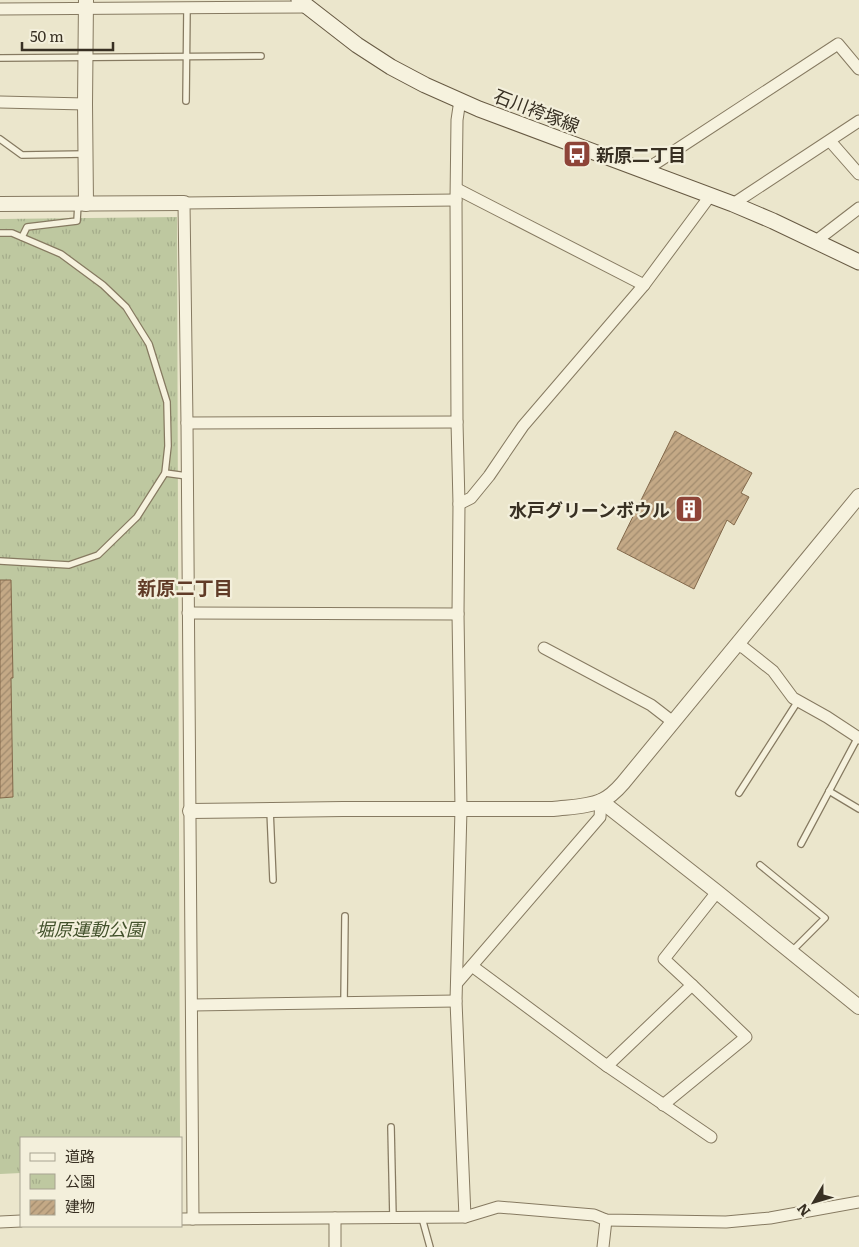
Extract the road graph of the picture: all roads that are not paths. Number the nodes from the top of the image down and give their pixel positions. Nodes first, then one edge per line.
1 (303, 3) edge
2 (86, 4) edge
3 (188, 8) junction
4 (0, 9) edge
5 (261, 56) dead end
6 (85, 57) junction
7 (187, 57) junction
8 (0, 58) edge
9 (859, 69) edge
10 (460, 100) junction
11 (186, 101) dead end
12 (0, 102) edge
13 (84, 104) junction
14 (859, 121) edge
15 (0, 139) edge
16 (830, 141) junction
17 (85, 154) junction
18 (644, 171) junction
19 (859, 174) edge
20 (456, 194) junction
21 (710, 196) junction
22 (184, 203) junction
23 (0, 204) edge
24 (82, 204) junction
25 (733, 204) junction
26 (859, 208) edge
27 (0, 233) edge
28 (22, 237) junction
29 (816, 241) junction
30 (859, 262) edge
31 (644, 285) junction
32 (457, 422) junction
33 (187, 423) junction
34 (165, 473) junction
35 (187, 476) junction
36 (859, 496) edge
37 (459, 504) junction
38 (0, 562) edge
39 (188, 613) junction
40 (458, 614) junction
41 (738, 645) junction
42 (544, 648) dead end
43 (798, 701) junction
44 (674, 722) junction
45 (859, 738) edge
46 (830, 791) junction
47 (739, 793) dead end
48 (601, 801) junction
49 (461, 809) junction
50 (859, 809) edge
51 (270, 810) junction
52 (190, 811) junction
53 (801, 844) dead end
54 (760, 865) dead end
55 (273, 880) dead end
56 (717, 892) junction
57 (345, 916) dead end
58 (791, 952) junction
59 (472, 966) junction
60 (457, 982) junction
61 (692, 985) junction
62 (456, 1001) junction
63 (344, 1003) junction
64 (192, 1005) junction
65 (859, 1007) edge
66 (607, 1066) junction
67 (663, 1105) junction
68 (391, 1127) dead end
69 (711, 1138) dead end
70 (859, 1202) edge
71 (465, 1217) junction
72 (335, 1218) junction
73 (393, 1218) junction
74 (422, 1218) junction
75 (187, 1219) edge
76 (606, 1220) junction
77 (20, 1221) edge
78 (0, 1222) edge
79 (335, 1247) edge
80 (430, 1247) edge
81 (604, 1247) edge

1 - 3 street
1 - 10 main road, 石川袴塚線
2 - 3 street
2 - 4 street
2 - 6 street
3 - 7 lane
5 - 7 lane
6 - 7 lane
6 - 8 lane
6 - 13 street
7 - 11 lane
9 - 18 street
10 - 18 main road, 石川袴塚線
10 - 20 street
12 - 13 street
13 - 17 street
14 - 16 street
15 - 17 lane
16 - 19 street
16 - 25 street
17 - 24 street
18 - 21 main road, 石川袴塚線
20 - 22 street
20 - 31 street
20 - 32 street
21 - 25 main road, 石川袴塚線
21 - 31 street
22 - 24 street
22 - 33 street
23 - 24 street
24 - 28 lane
25 - 29 main road, 石川袴塚線
26 - 29 street
27 - 28 lane
28 - 34 lane
29 - 30 main road, 石川袴塚線
31 - 37 street
32 - 33 street
32 - 37 street
33 - 35 street
34 - 35 lane
34 - 38 lane
35 - 39 street
36 - 41 street
37 - 40 street
39 - 40 street
39 - 52 street
40 - 49 street
41 - 43 street
41 - 44 street
42 - 44 street
43 - 45 street
43 - 47 lane
44 - 48 street
45 - 46 lane
46 - 50 lane
46 - 53 lane
48 - 49 street
48 - 56 street
48 - 59 street
49 - 51 street
49 - 60 street
51 - 52 street
51 - 55 lane
52 - 64 street
54 - 58 lane
56 - 58 street
56 - 61 street
57 - 63 lane
58 - 65 street
59 - 60 street
59 - 66 street
60 - 62 street
61 - 66 street
61 - 67 street
62 - 63 street
62 - 71 street
63 - 64 street
64 - 75 street
66 - 67 street
67 - 69 street
68 - 73 lane
70 - 76 street
71 - 74 street
71 - 76 street
72 - 73 street
72 - 75 street
72 - 79 street
73 - 74 street
74 - 80 lane
76 - 81 street
77 - 78 street

